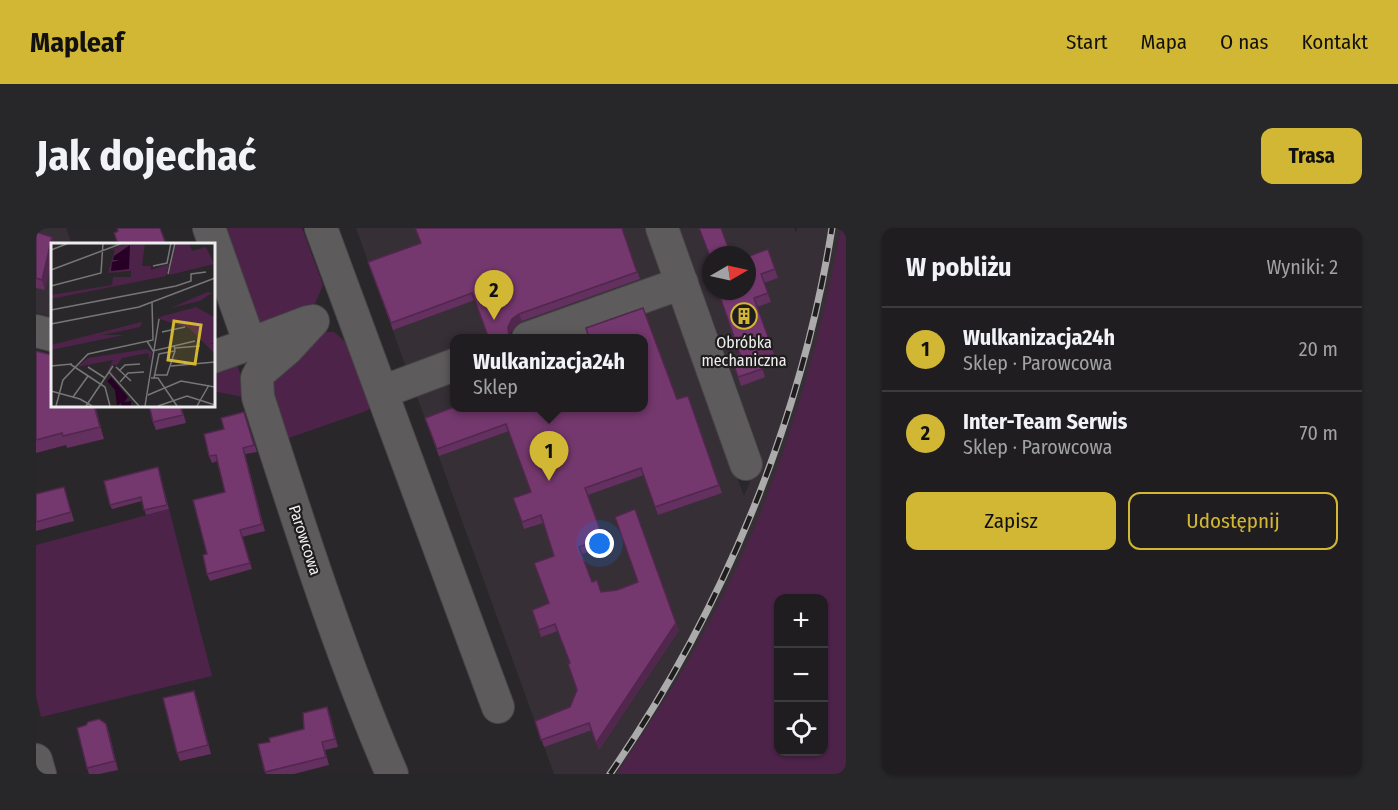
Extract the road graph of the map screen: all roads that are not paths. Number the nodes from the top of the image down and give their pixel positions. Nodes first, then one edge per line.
1 (209, 228) edge
2 (321, 228) edge
3 (662, 228) edge
4 (682, 283) junction
5 (350, 307) junction
6 (313, 321) junction
7 (36, 331) edge
8 (542, 334) edge
9 (51, 335) edge
10 (250, 344) junction
11 (214, 357) edge
12 (450, 366) edge
13 (382, 392) junction
14 (746, 464) dead end
15 (498, 706) dead end
16 (36, 760) edge
17 (40, 774) edge
18 (392, 774) edge

1 - 10 street
2 - 5 street
3 - 4 street
4 - 8 street
4 - 14 street
5 - 6 street, Parowcowa
5 - 13 street
6 - 10 street, Parowcowa
6 - 18 street, Parowcowa
7 - 9 street
10 - 11 street, Parowcowa
12 - 13 street
13 - 15 street
16 - 17 street

